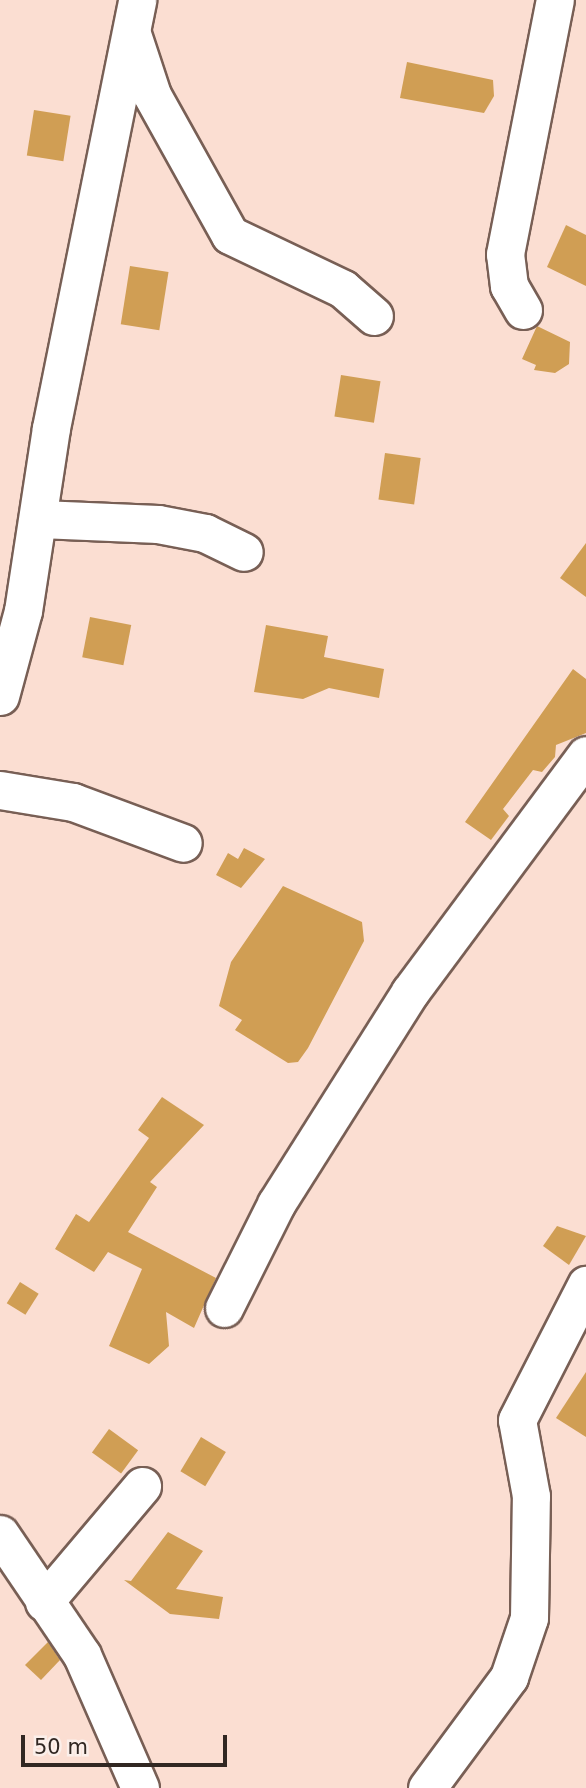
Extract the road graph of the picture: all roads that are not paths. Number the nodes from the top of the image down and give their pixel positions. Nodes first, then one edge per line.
1 (555, 0) edge
2 (134, 16) edge
3 (523, 310) dead end
4 (374, 316) dead end
5 (40, 519) junction
6 (244, 552) dead end
7 (0, 696) edge
8 (586, 755) edge
9 (0, 790) edge
10 (183, 843) dead end
11 (586, 1285) edge
12 (224, 1308) dead end
13 (142, 1486) dead end
14 (0, 1534) edge
15 (44, 1602) junction
16 (140, 1788) edge
17 (427, 1788) edge

1 - 3 street
2 - 4 street
2 - 5 street
5 - 6 street
5 - 7 street
8 - 12 street
9 - 10 street
11 - 17 street
13 - 15 street
14 - 15 street
15 - 16 street

